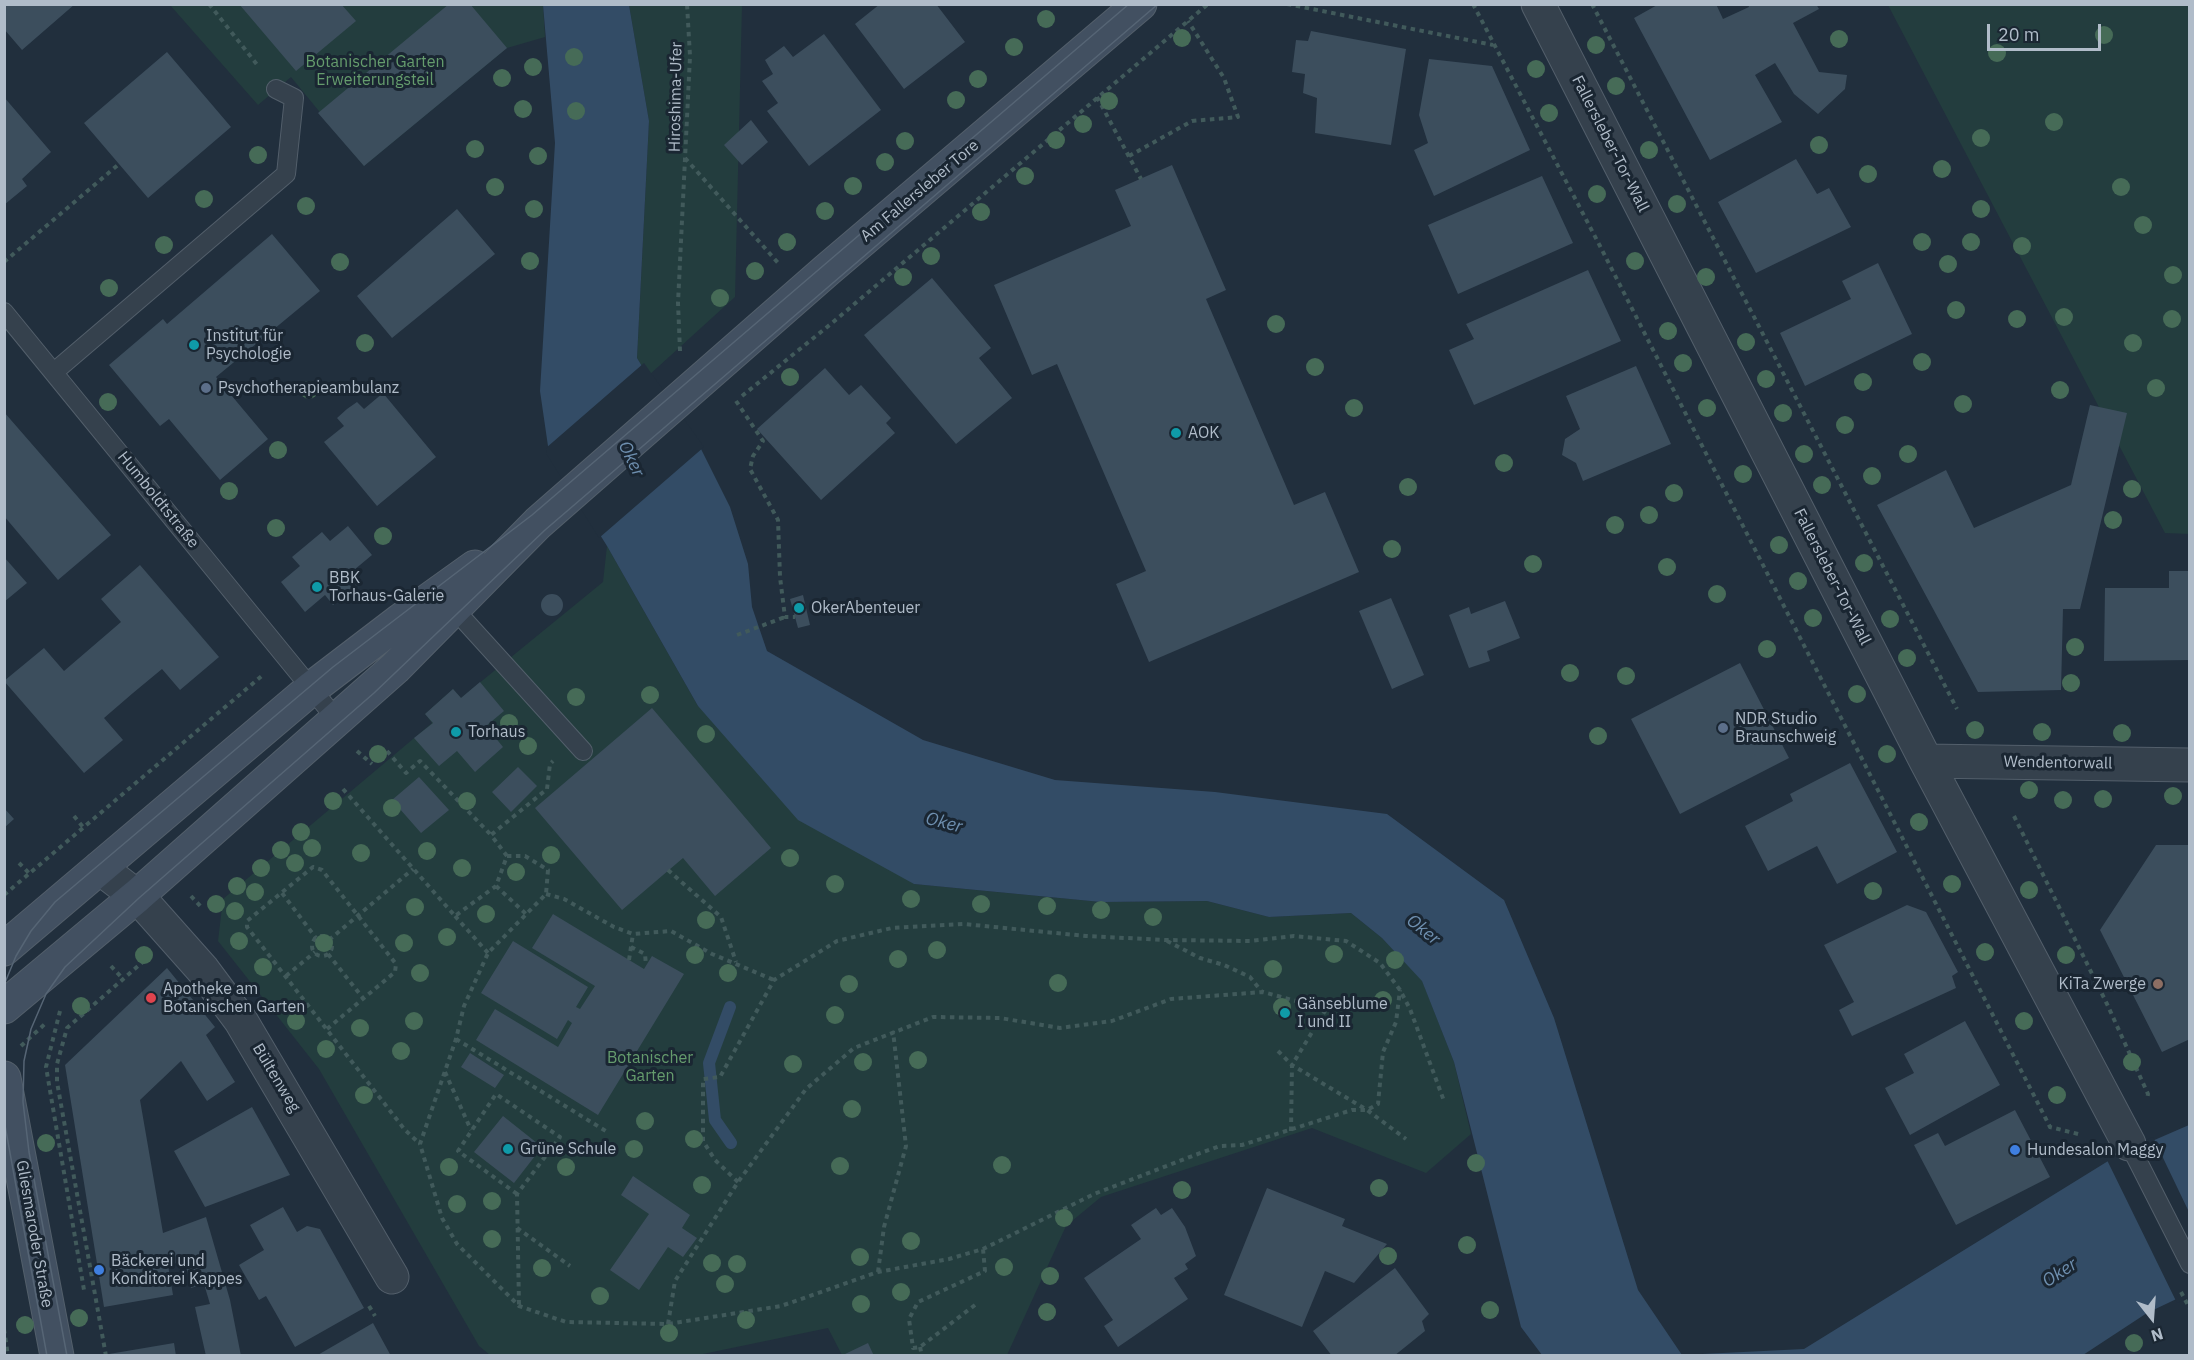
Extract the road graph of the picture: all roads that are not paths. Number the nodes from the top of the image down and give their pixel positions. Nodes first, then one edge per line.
1 (1140, 4) edge
2 (1538, 4) edge
3 (276, 89) road end
4 (4, 312) edge
5 (54, 372) junction
6 (538, 523) junction
7 (455, 610) junction
8 (312, 688) junction
9 (337, 720) junction
10 (579, 747) road end
11 (1926, 761) junction
12 (2190, 765) edge
13 (100, 868) junction
14 (137, 896) junction
15 (4, 949) edge
16 (4, 1007) edge
17 (4, 1078) edge
18 (2129, 1146) joint
19 (2190, 1264) edge
20 (392, 1277) dead end
21 (57, 1356) edge

1 - 6 main road, Am Fallersleber Tore
2 - 11 street, Fallersleber-Tor-Wall
3 - 5 lane
4 - 5 lane, Humboldtstraße
5 - 8 lane, Humboldtstraße
6 - 7 main road
6 - 8 main road
7 - 9 main road
7 - 10 lane
8 - 9 lane, Humboldtstraße
8 - 13 main road
9 - 14 main road
11 - 12 street, Wendentorwall
11 - 18 street, Fallersleber-Tor-Wall
13 - 14 street, Bültenweg
13 - 15 main road
14 - 16 main road
14 - 20 street, Bültenweg
17 - 21 main road, Gliesmaroder Straße
18 - 19 lane

